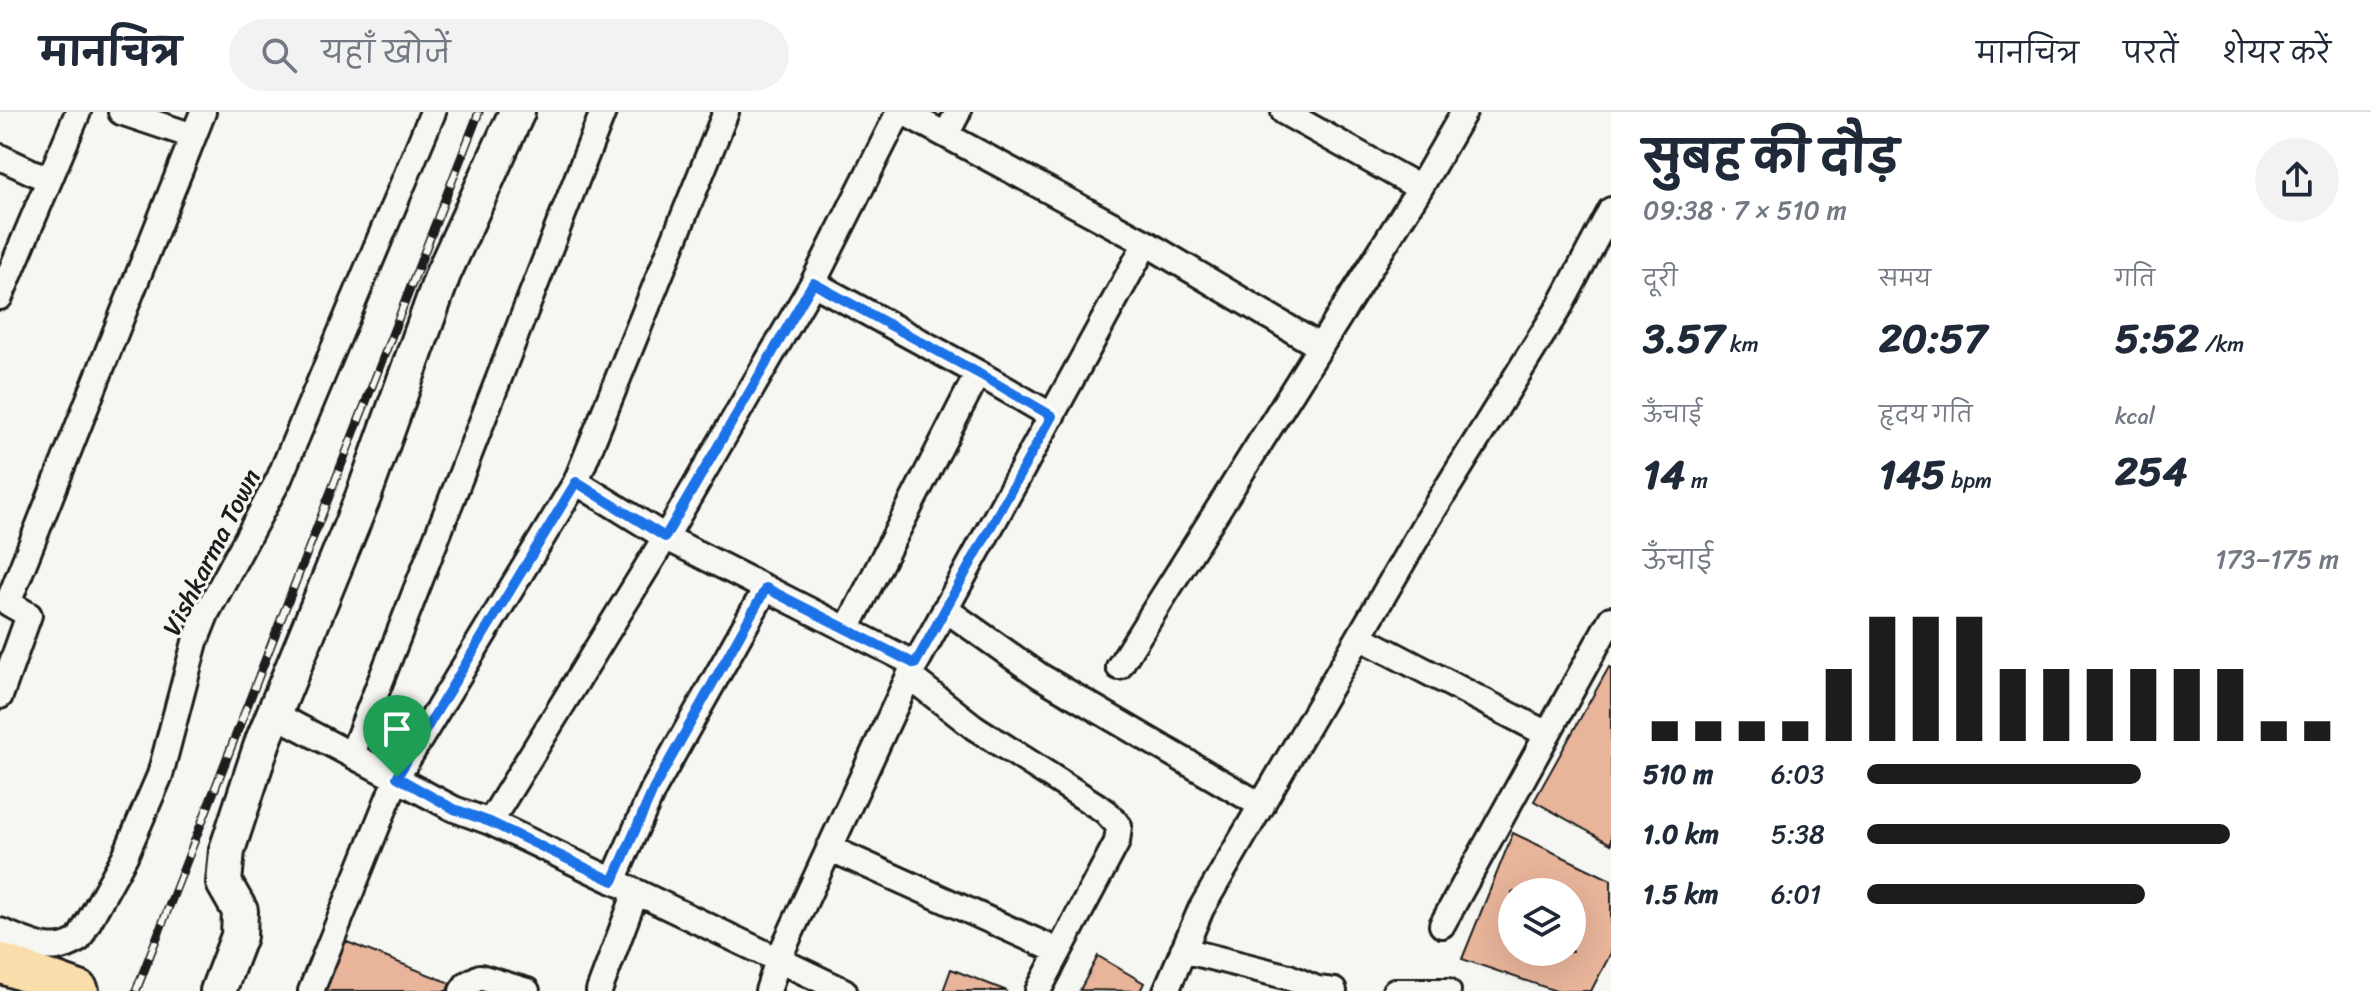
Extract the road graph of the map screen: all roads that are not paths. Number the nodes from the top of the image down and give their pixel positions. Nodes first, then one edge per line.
1 (78, 112) edge
2 (121, 112) edge
3 (203, 112) edge
4 (433, 112) edge
5 (517, 112) edge
6 (603, 112) edge
7 (726, 112) edge
8 (901, 112) edge
9 (958, 112) edge
10 (1284, 112) edge
11 (1464, 112) edge
12 (946, 135) junction
13 (193, 136) junction
14 (0, 157) edge
15 (49, 180) junction
16 (1420, 188) junction
17 (1611, 210) edge
18 (1146, 243) junction
19 (813, 283) junction
20 (0, 297) edge
21 (1319, 346) junction
22 (978, 373) junction
23 (1052, 416) junction
24 (576, 482) junction
25 (665, 537) junction
26 (766, 588) junction
27 (945, 609) junction
28 (1611, 619) edge
29 (847, 629) junction
30 (1360, 637) junction
31 (1119, 667) dead end
32 (912, 670) junction
33 (0, 696) edge
34 (274, 714) junction
35 (1547, 734) junction
36 (352, 754) junction
37 (397, 777) junction
38 (1262, 806) junction
39 (490, 822) junction
40 (829, 848) junction
41 (613, 881) junction
42 (636, 892) junction
43 (1442, 925) dead end
44 (0, 931) edge
45 (1183, 950) junction
46 (1058, 951) junction
47 (778, 960) junction
48 (0, 963) edge
49 (79, 991) edge
50 (218, 991) edge
51 (311, 991) edge
52 (462, 991) edge
53 (527, 991) edge
54 (599, 991) edge
55 (768, 991) edge
56 (844, 991) edge
57 (1038, 991) edge
58 (1166, 991) edge
59 (1334, 991) edge
60 (1395, 991) edge
61 (1448, 991) edge

1 - 15 street
2 - 13 street
3 - 13 street
4 - 44 street, Vishkarma Town
5 - 34 street
6 - 36 street
7 - 24 street
8 - 12 street
8 - 19 street
9 - 12 street
10 - 16 street
11 - 16 street
12 - 18 street
13 - 33 street
14 - 15 street
15 - 20 street
16 - 21 street
17 - 30 street
18 - 21 street
18 - 23 street
19 - 22 street
19 - 25 street
21 - 31 street
22 - 23 street
22 - 29 street
23 - 27 street
24 - 25 street
24 - 37 street
25 - 26 street
25 - 39 street
26 - 29 street
26 - 41 street
27 - 32 street
27 - 38 street
28 - 35 street
29 - 32 street
30 - 35 street
30 - 38 street
32 - 40 street
32 - 46 street
34 - 36 street
34 - 50 street
35 - 43 street
36 - 37 street
37 - 39 street
37 - 51 street
38 - 45 street
39 - 41 street
40 - 46 street
40 - 47 street
41 - 42 street
42 - 47 street
42 - 54 street
45 - 58 street
45 - 59 street
46 - 57 street
47 - 55 street
47 - 56 street
48 - 49 main road
52 - 53 street
60 - 61 street

